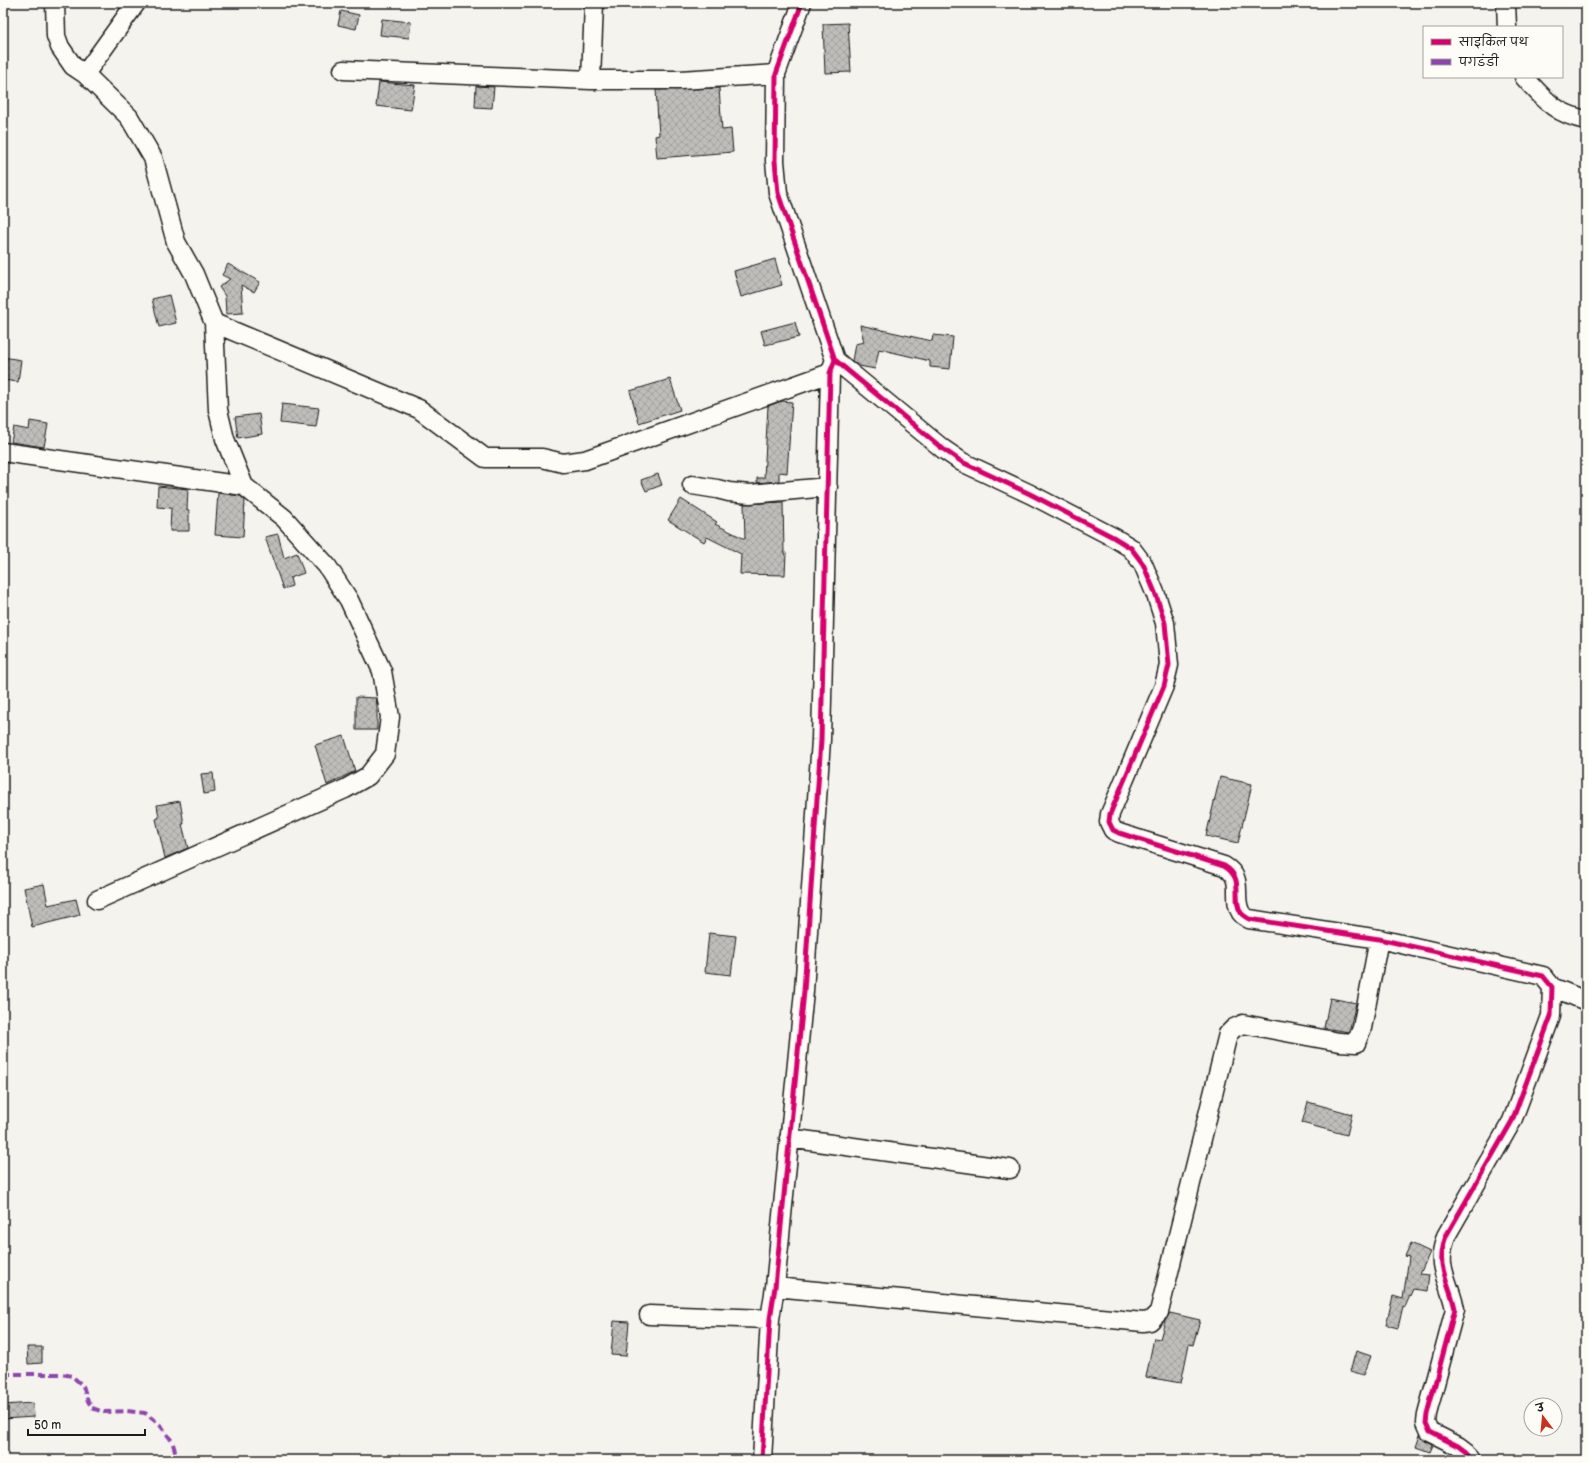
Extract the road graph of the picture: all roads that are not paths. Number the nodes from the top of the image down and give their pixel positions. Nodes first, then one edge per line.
1 (55, 3) edge
2 (136, 3) edge
3 (594, 3) edge
4 (802, 3) edge
5 (1506, 3) edge
6 (1506, 26) edge
7 (343, 70) dead end
8 (85, 74) junction
9 (776, 74) junction
10 (1525, 78) edge
11 (591, 80) junction
12 (1586, 120) edge
13 (214, 323) junction
14 (833, 367) junction
15 (3, 452) edge
16 (692, 485) dead end
17 (244, 486) junction
18 (828, 487) junction
19 (97, 900) dead end
20 (1379, 939) junction
21 (1552, 987) junction
22 (1586, 1001) edge
23 (790, 1138) junction
24 (1010, 1169) dead end
25 (775, 1287) junction
26 (649, 1315) dead end
27 (770, 1319) junction
28 (762, 1460) edge
29 (1471, 1460) edge

1 - 8 street
2 - 8 street
3 - 11 street
4 - 9 street
5 - 6 street
7 - 11 street
8 - 13 street
9 - 11 street
9 - 14 street
10 - 12 street
13 - 14 street
13 - 17 street
14 - 18 street
14 - 20 street
15 - 17 street
16 - 18 street
17 - 19 street
18 - 23 street
20 - 21 street
20 - 25 street
21 - 22 street
21 - 29 street
23 - 24 street
23 - 25 street
25 - 27 street
26 - 27 street
27 - 28 street

